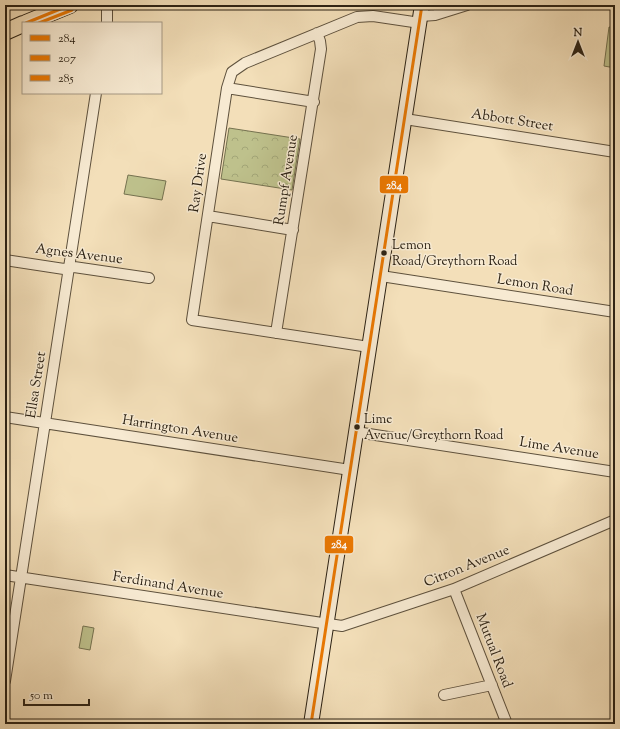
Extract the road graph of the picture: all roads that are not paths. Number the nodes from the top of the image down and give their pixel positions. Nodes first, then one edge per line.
1 (70, 5) edge
2 (107, 5) edge
3 (467, 5) edge
4 (48, 9) edge
5 (421, 15) edge
6 (28, 22) edge
7 (106, 22) edge
8 (22, 24) edge
9 (5, 32) edge
10 (316, 33) junction
11 (227, 88) junction
12 (96, 94) edge
13 (314, 102) junction
14 (405, 119) junction
15 (615, 152) edge
16 (208, 216) junction
17 (293, 230) junction
18 (5, 260) edge
19 (69, 268) junction
20 (380, 276) junction
21 (149, 278) dead end
22 (615, 312) edge
23 (276, 333) junction
24 (369, 347) junction
25 (5, 417) edge
26 (45, 423) junction
27 (356, 432) junction
28 (350, 470) junction
29 (615, 472) edge
30 (615, 520) edge
31 (5, 575) edge
32 (21, 578) junction
33 (454, 589) junction
34 (326, 624) junction
35 (5, 681) edge
36 (492, 685) junction
37 (444, 696) dead end
38 (311, 724) edge
39 (507, 724) edge

1 - 4 main road
2 - 7 street
3 - 5 street, Ray Drive
4 - 6 main road
5 - 10 street, Ray Drive
5 - 14 main road
8 - 9 main road
10 - 11 street, Ray Drive
10 - 13 street, Rumpf Avenue
11 - 13 street
11 - 16 street, Ray Drive
12 - 19 street, Ellsa Street
13 - 17 street, Rumpf Avenue
14 - 15 street, Abbott Street
14 - 20 main road
16 - 17 street
16 - 23 street, Ray Drive
17 - 23 street, Rumpf Avenue
18 - 19 street, Agnes Avenue
19 - 21 street, Agnes Avenue
19 - 26 street, Ellsa Street
20 - 22 street, Lemon Road
20 - 24 main road
23 - 24 street, Ray Drive
24 - 27 main road
25 - 26 street, Harrington Avenue
26 - 28 street, Harrington Avenue
26 - 32 street, Ellsa Street
27 - 28 main road
27 - 29 street, Lime Avenue
28 - 34 main road
30 - 33 street, Citron Avenue
31 - 32 street, Ferdinand Avenue
32 - 34 street, Ferdinand Avenue
32 - 35 street, Ellsa Street
33 - 34 street, Citron Avenue
33 - 36 street, Mutual Road
34 - 38 main road
36 - 37 street
36 - 39 street, Mutual Road

